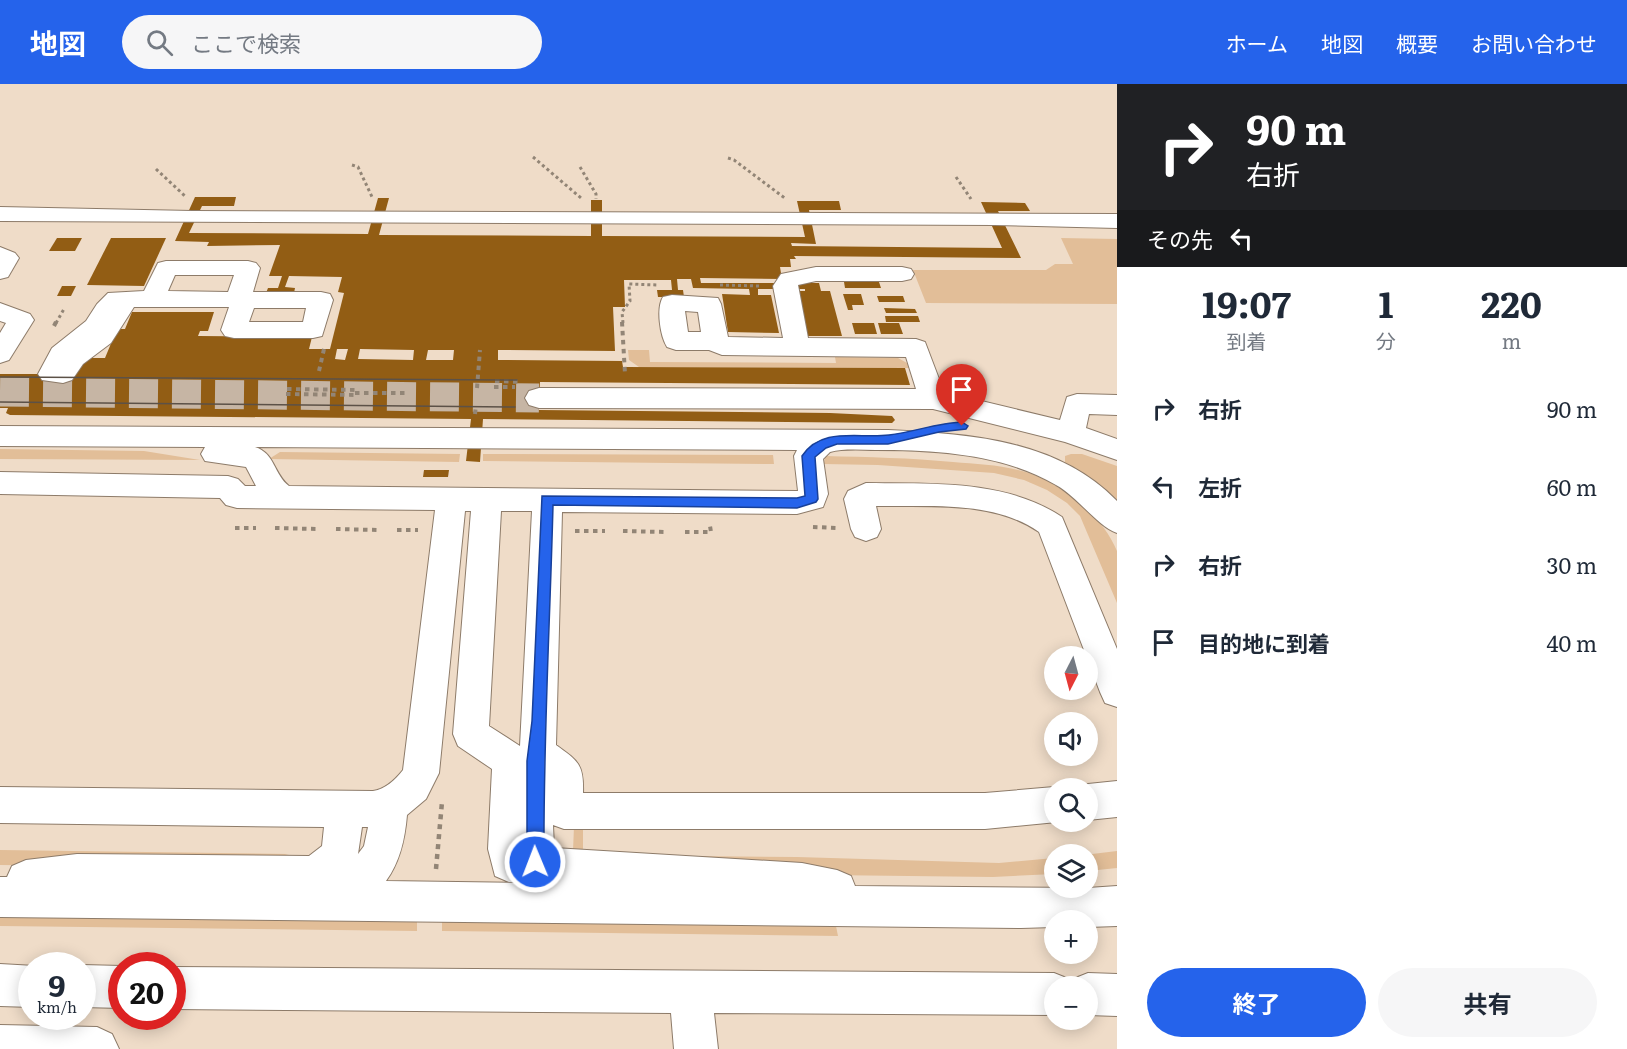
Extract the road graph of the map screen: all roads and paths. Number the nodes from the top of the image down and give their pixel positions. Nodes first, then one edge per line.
1 (533, 157) dead end
2 (728, 158) dead end
3 (352, 165) dead end
4 (580, 167) dead end
5 (156, 169) dead end
6 (956, 177) dead end
7 (191, 210) junction
8 (594, 210) junction
9 (377, 212) junction
10 (0, 214) edge
11 (802, 214) junction
12 (988, 215) junction
13 (1117, 221) edge
14 (902, 274) dead end
15 (140, 299) junction
16 (241, 300) junction
17 (283, 300) junction
18 (0, 311) edge
19 (275, 330) junction
20 (715, 341) dead end
21 (797, 346) junction
22 (480, 350) dead end
23 (0, 354) edge
24 (57, 374) dead end
25 (495, 381) dead end
26 (494, 387) dead end
27 (477, 388) dead end
28 (287, 389) dead end
29 (526, 389) junction
30 (359, 390) dead end
31 (341, 393) dead end
32 (408, 393) dead end
33 (286, 394) dead end
34 (358, 395) dead end
35 (933, 399) junction
36 (1117, 405) edge
37 (1058, 430) junction
38 (0, 436) edge
39 (74, 437) junction
40 (824, 440) junction
41 (888, 440) junction
42 (1117, 450) edge
43 (0, 483) edge
44 (451, 499) junction
45 (487, 499) junction
46 (547, 500) junction
47 (268, 513) junction
48 (1117, 521) edge
49 (235, 528) dead end
50 (318, 529) dead end
51 (336, 529) dead end
52 (866, 529) dead end
53 (378, 530) dead end
54 (580, 531) dead end
55 (605, 531) dead end
56 (622, 531) dead end
57 (666, 532) dead end
58 (686, 532) dead end
59 (711, 532) dead end
60 (1117, 692) edge
61 (536, 751) junction
62 (1117, 799) edge
63 (1098, 801) edge
64 (0, 805) edge
65 (389, 806) junction
66 (1044, 806) edge
67 (345, 809) junction
68 (535, 862) junction
69 (310, 876) junction
70 (0, 883) edge
71 (0, 897) edge
72 (917, 906) junction
73 (1112, 908) edge
74 (0, 985) edge
75 (18, 986) edge
76 (186, 988) edge
77 (691, 992) junction
78 (1044, 994) edge
79 (1098, 994) edge
80 (1117, 994) edge
81 (0, 1047) edge
82 (97, 1049) edge
83 (696, 1049) edge

1 - 8 path
2 - 11 path
3 - 9 path
4 - 8 path
5 - 7 path
6 - 12 path
7 - 9 street
7 - 10 street
8 - 9 street
8 - 11 street
11 - 12 street
12 - 13 street
14 - 21 street
15 - 16 street
15 - 16 street
15 - 24 street
16 - 17 street
16 - 19 street
17 - 19 street
17 - 19 street
18 - 23 street
20 - 21 street
21 - 35 street
22 - 27 path
25 - 29 path
26 - 29 path
28 - 30 path
29 - 35 street
31 - 32 path
33 - 34 path
35 - 37 street
36 - 37 street
37 - 41 street
37 - 42 street
38 - 39 street
39 - 40 street
39 - 47 street
40 - 41 street
40 - 46 street
41 - 48 street
43 - 47 street
44 - 45 street
44 - 47 street
44 - 65 street
45 - 46 street
45 - 68 street
46 - 61 street
47 - 49 path
47 - 50 path
51 - 53 path
52 - 60 street
54 - 55 path
56 - 57 path
58 - 59 path
61 - 66 street
61 - 68 street
62 - 63 street
64 - 67 street
65 - 67 street
65 - 69 street
67 - 69 street
68 - 72 street
69 - 70 street
71 - 72 street
72 - 73 street
74 - 75 street
76 - 77 street
77 - 78 street
77 - 83 street
79 - 80 street
81 - 82 street

